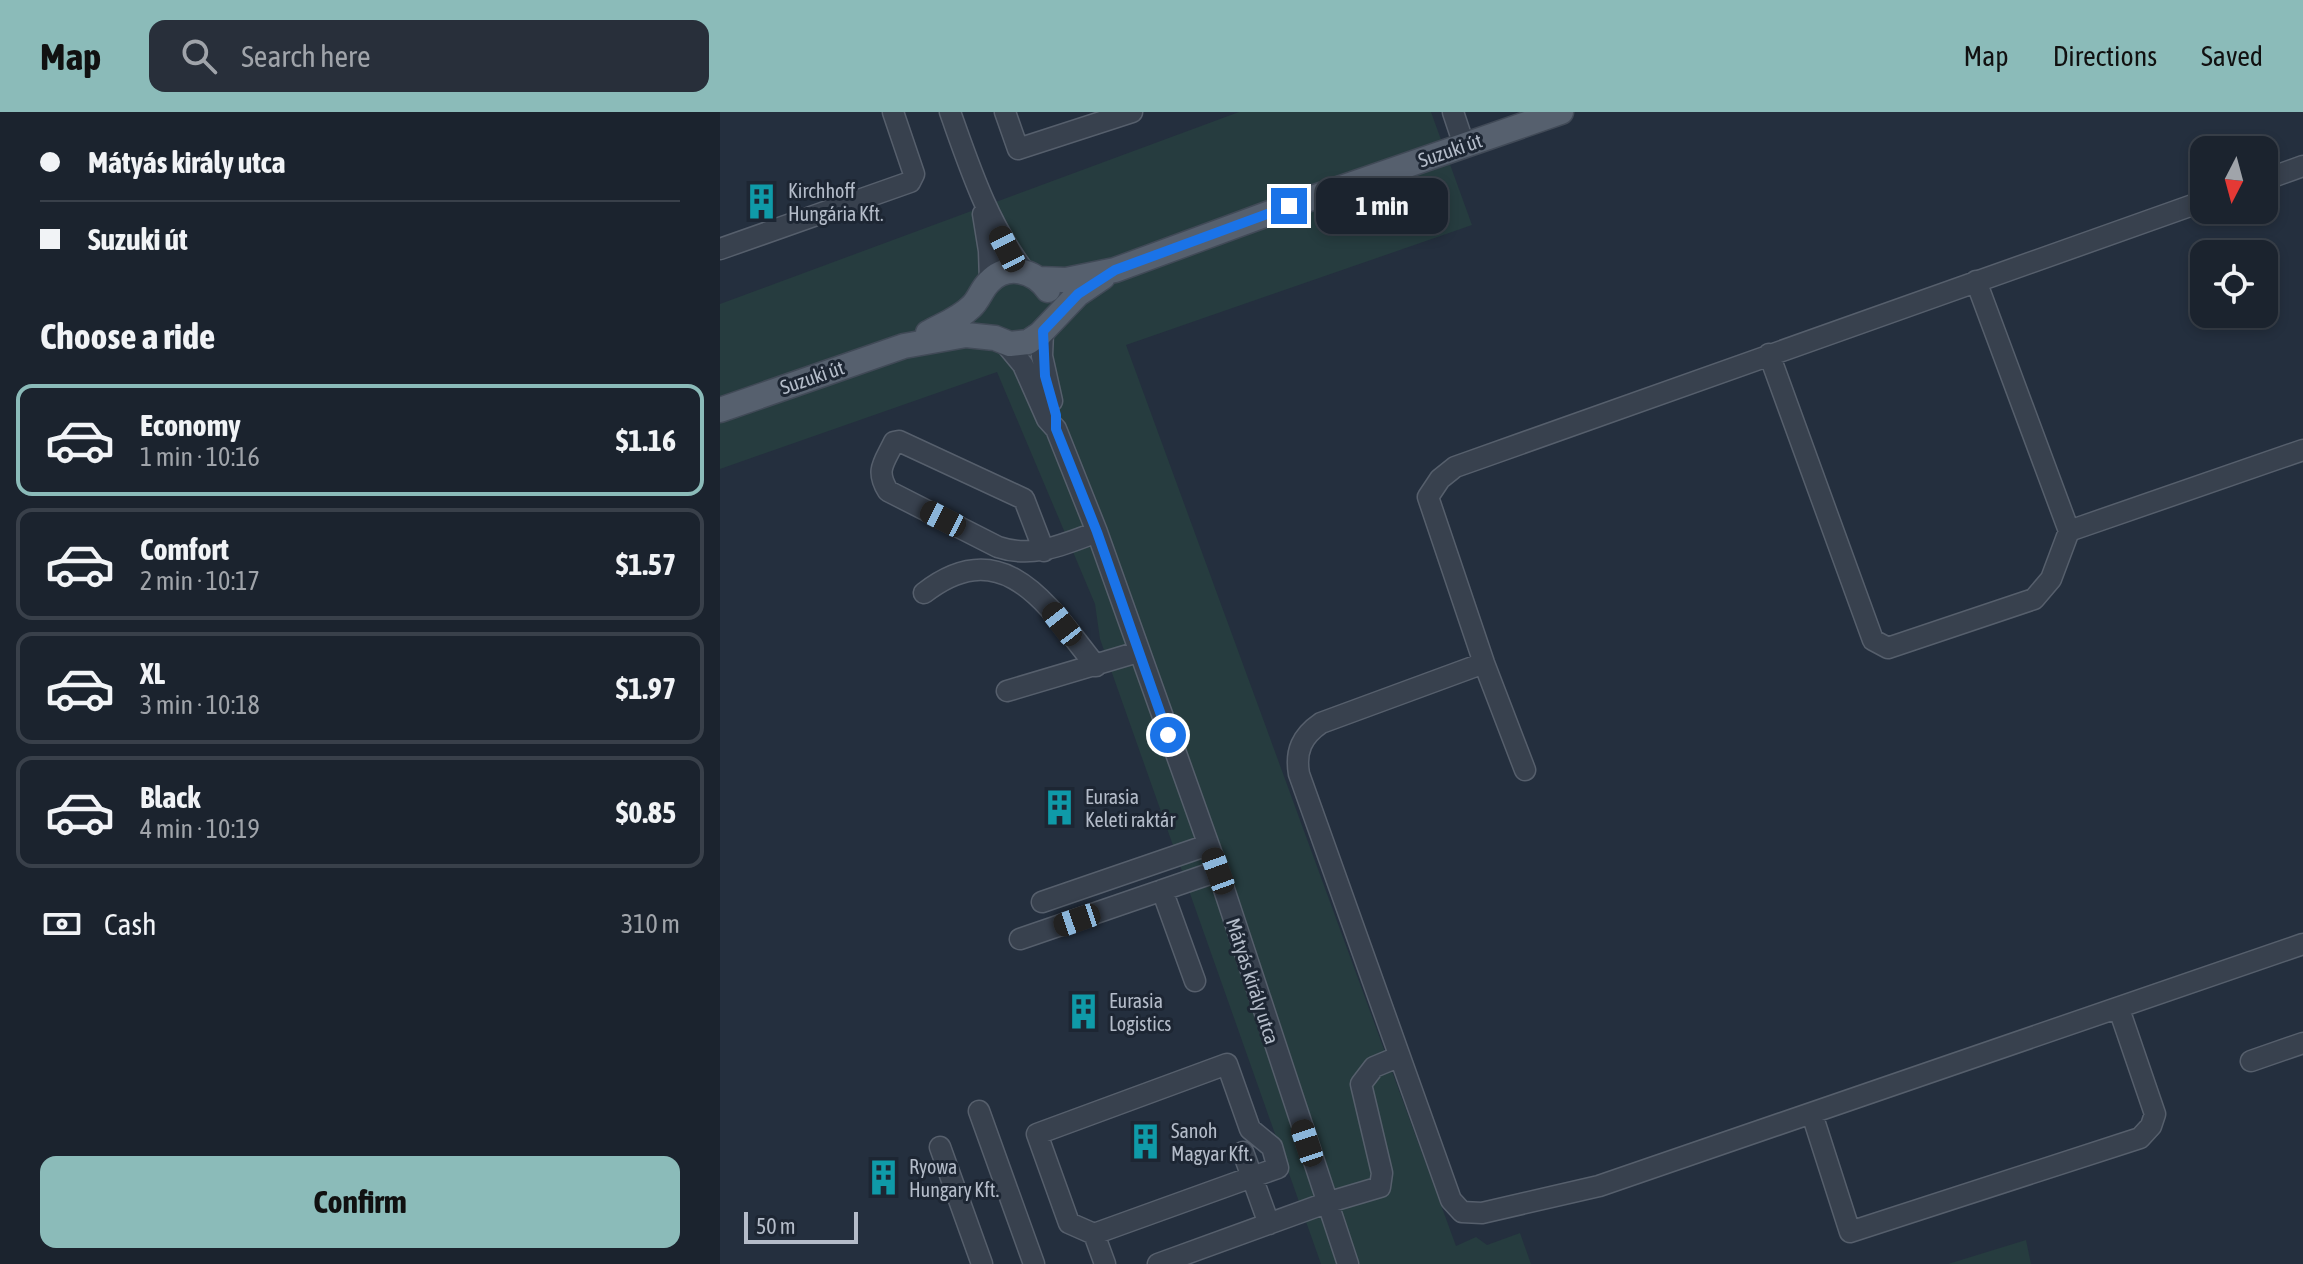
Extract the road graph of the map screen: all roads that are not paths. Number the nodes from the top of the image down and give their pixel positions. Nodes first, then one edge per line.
1 (893, 112) edge
2 (950, 112) edge
3 (1005, 112) edge
4 (1132, 112) edge
5 (1453, 112) edge
6 (1561, 112) edge
7 (1464, 145) junction
8 (2303, 166) edge
9 (2278, 175) edge
10 (979, 195) junction
11 (2190, 206) edge
12 (720, 249) edge
13 (1115, 270) junction
14 (1032, 275) junction
15 (1976, 281) junction
16 (985, 289) junction
17 (1046, 327) junction
18 (1000, 340) junction
19 (904, 346) junction
20 (1769, 354) junction
21 (720, 410) edge
22 (1056, 429) junction
23 (2303, 450) edge
24 (2069, 531) junction
25 (1097, 532) junction
26 (1044, 551) junction
27 (924, 593) dead end
28 (1138, 652) junction
29 (1484, 663) junction
30 (1096, 666) junction
31 (1007, 691) dead end
32 (1525, 770) dead end
33 (1208, 845) junction
34 (1218, 871) junction
35 (1162, 890) junction
36 (1042, 902) dead end
37 (1020, 939) dead end
38 (2303, 944) edge
39 (1195, 981) dead end
40 (2119, 1009) junction
41 (2303, 1043) edge
42 (1398, 1057) junction
43 (2251, 1061) dead end
44 (979, 1111) dead end
45 (1812, 1114) junction
46 (940, 1147) dead end
47 (1243, 1152) dead end
48 (1252, 1177) junction
49 (1326, 1203) junction
50 (1269, 1224) junction
51 (1094, 1234) junction
52 (982, 1264) edge
53 (1034, 1264) edge
54 (1105, 1264) edge
55 (1158, 1264) edge
56 (1348, 1264) edge

1 - 12 street
2 - 10 street
3 - 4 street
5 - 7 street
6 - 7 main road, Suzuki út
7 - 13 main road, Suzuki út
8 - 9 street
10 - 14 street
10 - 16 street
11 - 15 street
13 - 14 main road
13 - 17 main road
14 - 16 main road
14 - 17 main road
15 - 20 street
15 - 24 street
16 - 18 main road
16 - 19 main road
17 - 18 main road
17 - 22 street, Mátyás király utca
18 - 19 main road
18 - 22 street, Mátyás király utca
19 - 21 main road, Suzuki út
20 - 24 street
20 - 29 street
22 - 25 street, Mátyás király utca
23 - 24 street
25 - 26 street
25 - 28 street, Mátyás király utca
26 - 26 street
27 - 30 street
28 - 30 street
28 - 33 street, Mátyás király utca
29 - 32 street
29 - 42 street
30 - 31 street
33 - 34 street, Mátyás király utca
33 - 36 street
34 - 35 street
34 - 49 street, Mátyás király utca
35 - 37 street
35 - 39 street
38 - 40 street
40 - 45 street
40 - 45 street
41 - 43 street
42 - 45 street
42 - 49 street
44 - 53 street
46 - 52 street
47 - 48 street
48 - 50 street
48 - 51 street
48 - 51 street
49 - 50 street
49 - 56 street, Mátyás király utca
50 - 55 street
51 - 54 street

